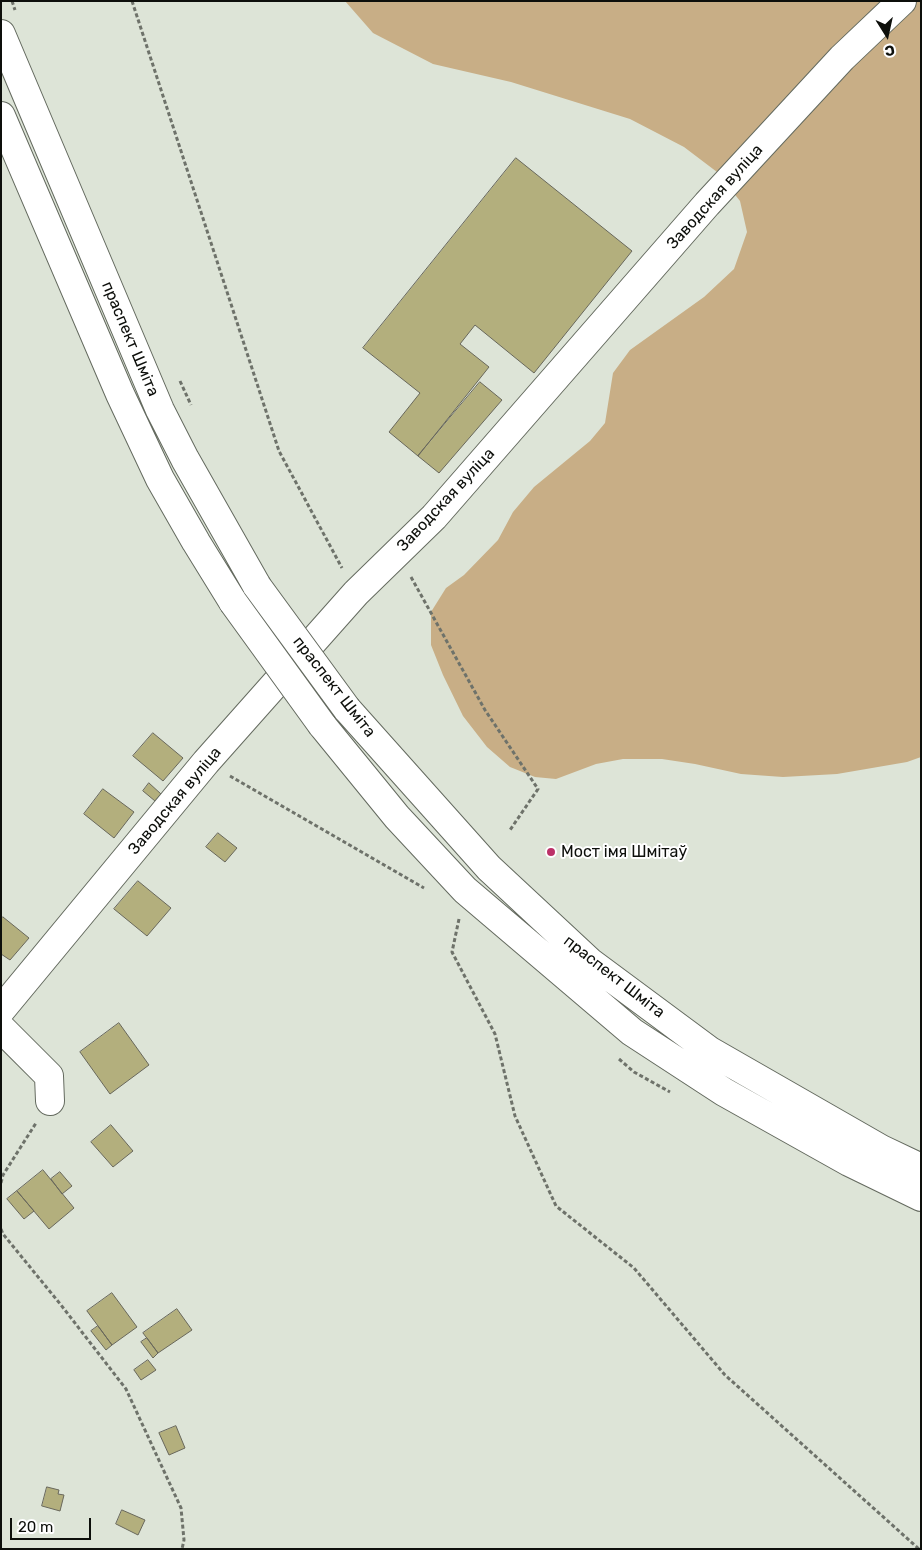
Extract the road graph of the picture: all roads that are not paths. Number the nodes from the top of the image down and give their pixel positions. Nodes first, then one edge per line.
1 (902, 1) edge
2 (1, 34) edge
3 (1, 116) edge
4 (1, 1010) edge
5 (1, 1028) edge
6 (50, 1101) road end
7 (921, 1168) edge
8 (921, 1197) edge

1 - 4 main road, Заводская вуліца
2 - 7 main road, праспект Шміта, bridge
3 - 8 main road, праспект Шміта, bridge
5 - 6 main road

